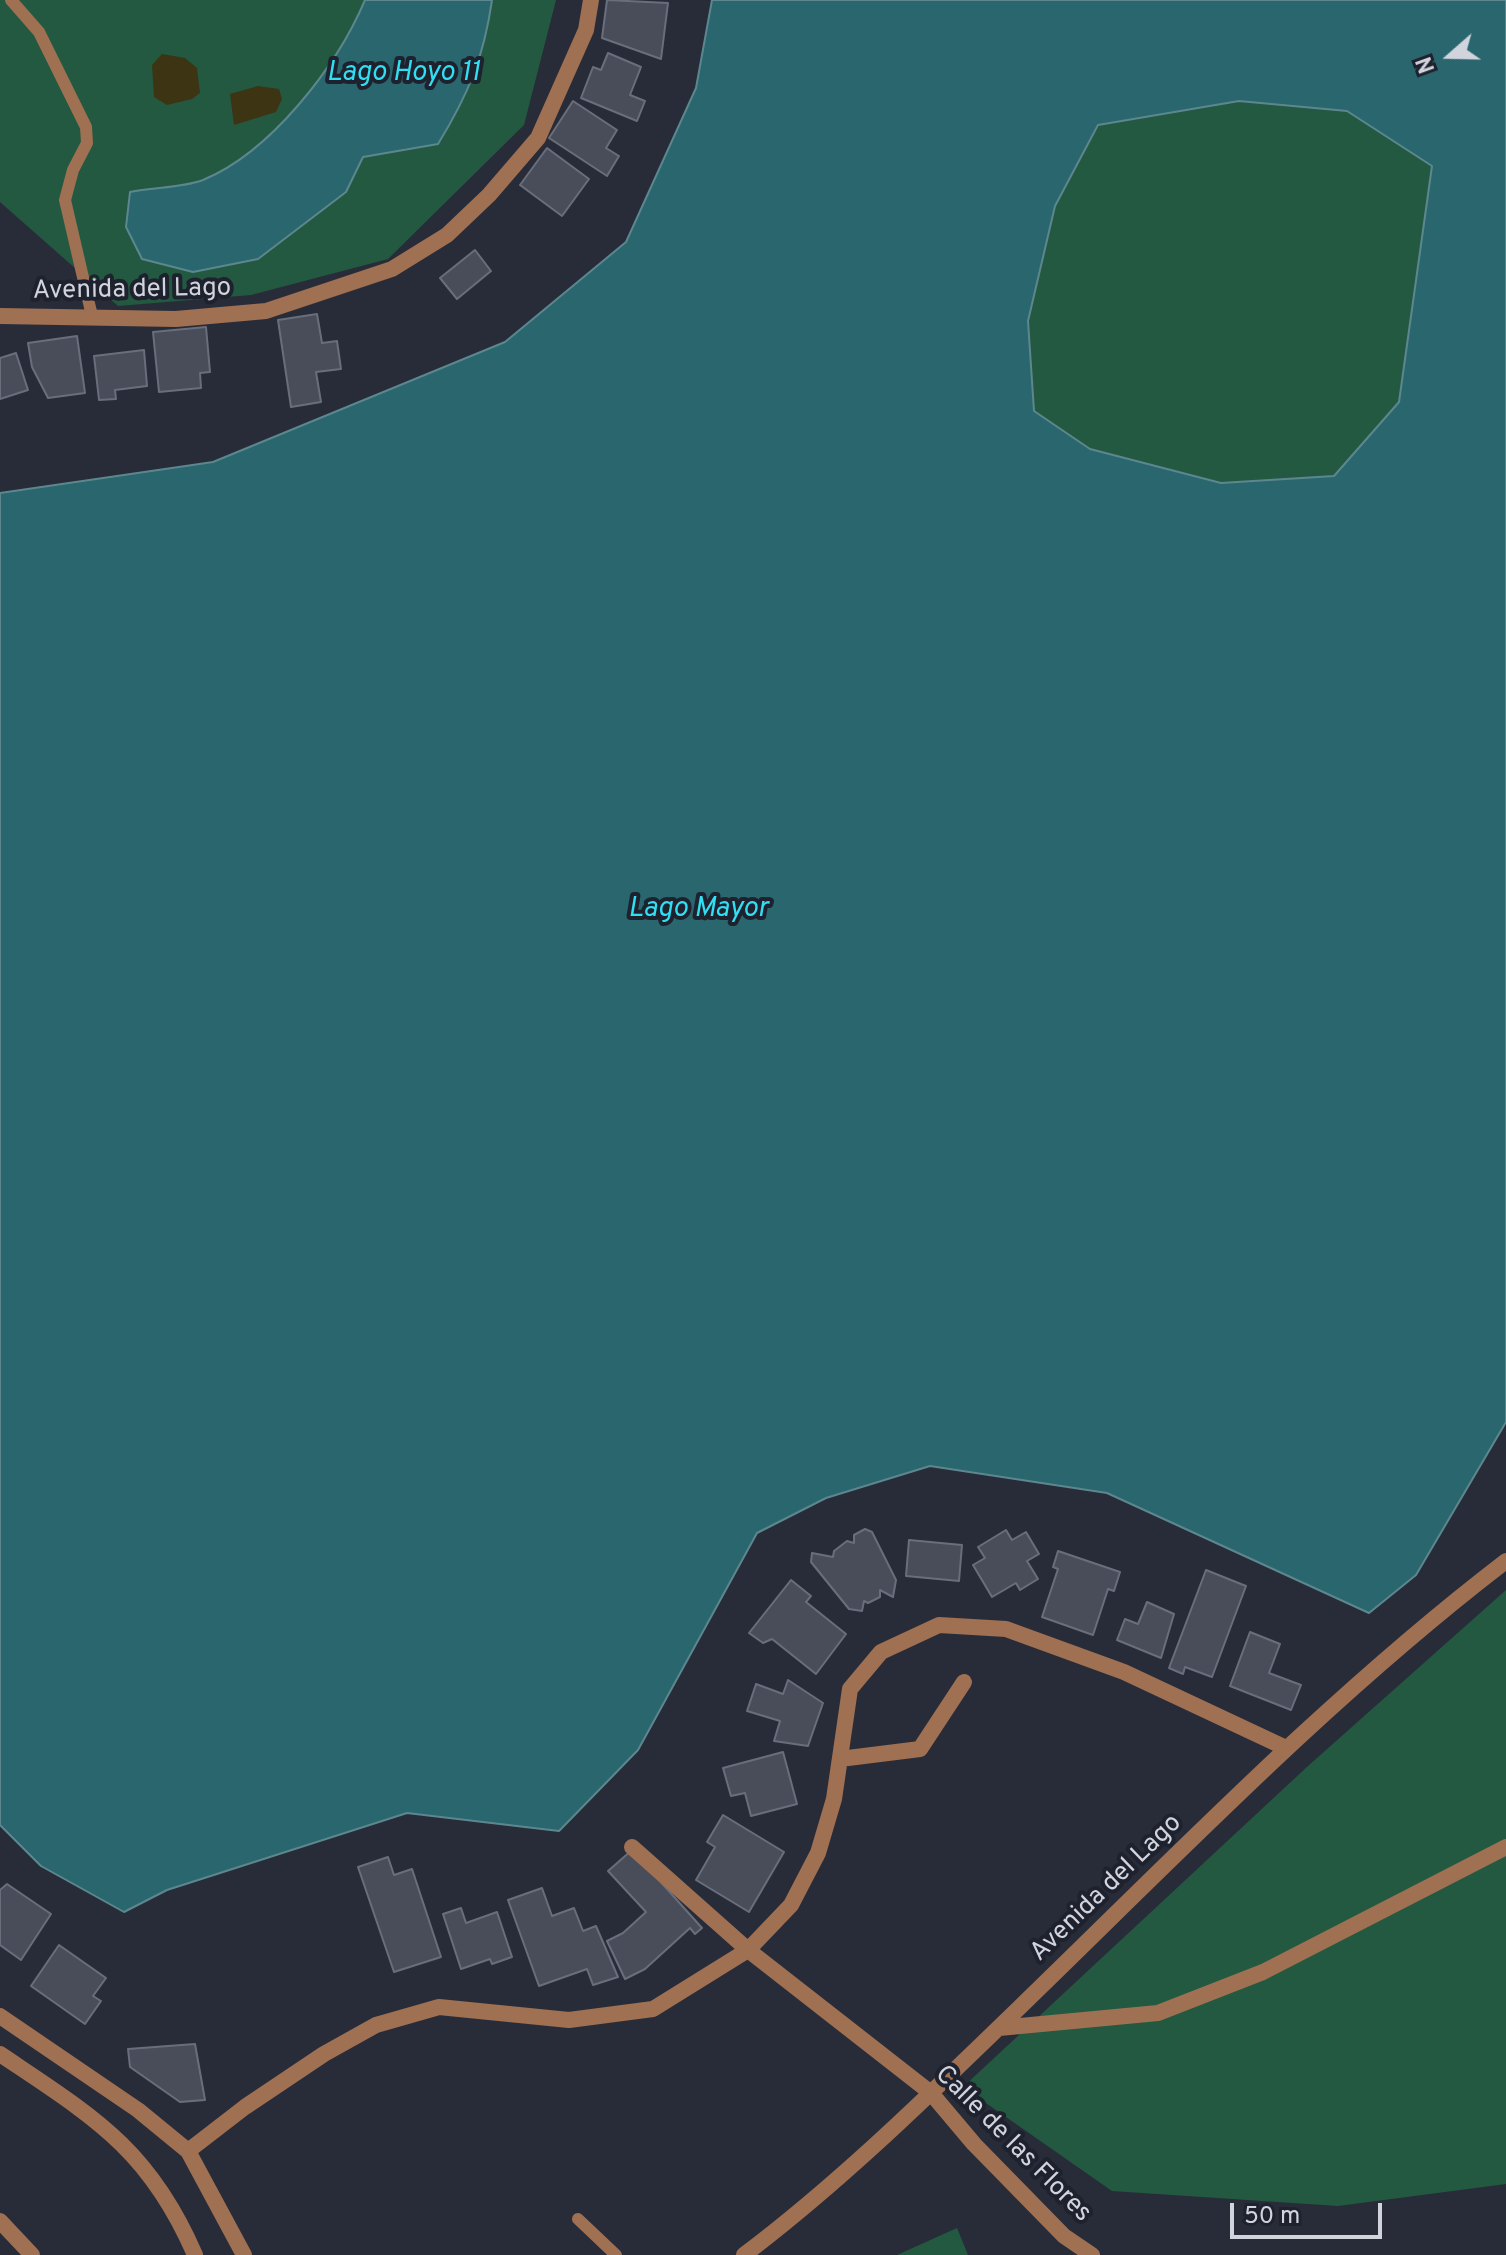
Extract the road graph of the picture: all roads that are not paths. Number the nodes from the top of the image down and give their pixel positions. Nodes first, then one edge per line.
1 (11, 0) edge
2 (591, 0) edge
3 (0, 316) edge
4 (92, 316) junction
5 (1506, 1561) edge
6 (964, 1682) dead end
7 (1286, 1748) junction
8 (840, 1759) junction
9 (632, 1847) dead end
10 (1506, 1847) edge
11 (748, 1950) junction
12 (0, 2016) edge
13 (999, 2028) junction
14 (0, 2054) edge
15 (931, 2093) junction
16 (188, 2151) junction
17 (578, 2219) dead end
18 (0, 2221) edge
19 (32, 2255) edge
20 (195, 2255) edge
21 (244, 2255) edge
22 (616, 2255) edge
23 (744, 2255) edge
24 (1092, 2255) edge

1 - 4 lane
2 - 4 street, Avenida del Lago
3 - 4 street, Avenida del Lago
5 - 7 street, Avenida del Lago
6 - 8 street
7 - 8 street
7 - 13 street, Avenida del Lago
8 - 11 street
9 - 11 street, Calle de las Flores
10 - 13 street
11 - 15 street, Calle de las Flores
11 - 16 street
12 - 16 street
13 - 15 street, Avenida del Lago
14 - 20 street
15 - 23 street, Avenida del Lago
15 - 24 street, Calle de las Flores
16 - 21 street
17 - 22 lane
18 - 19 street

